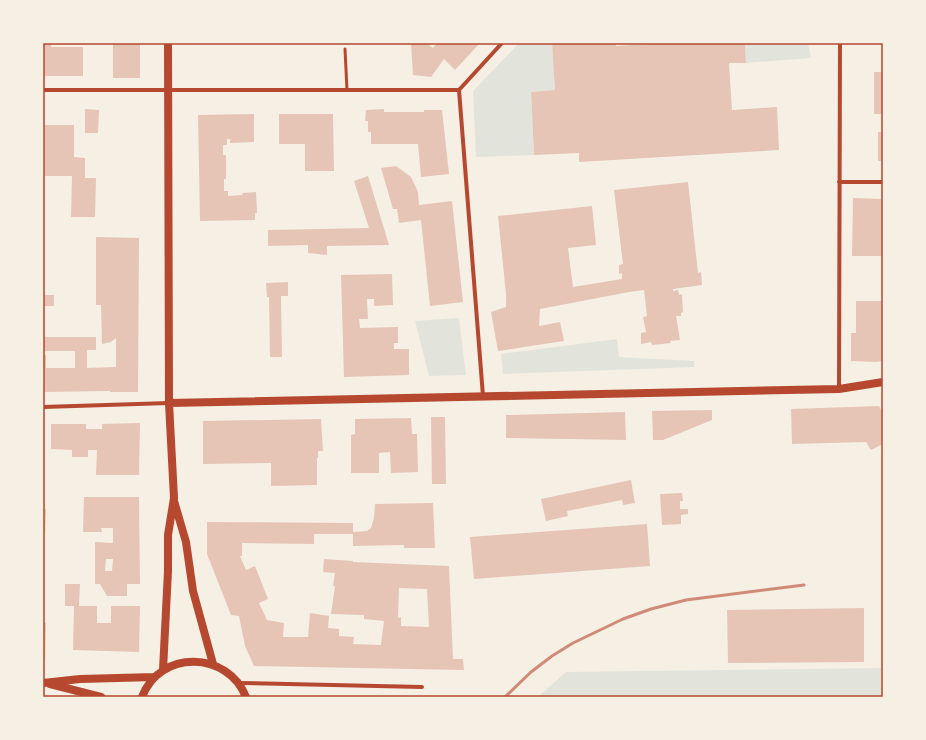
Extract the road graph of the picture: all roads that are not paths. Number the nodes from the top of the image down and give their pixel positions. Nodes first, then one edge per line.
1 (168, 43) edge
2 (502, 43) edge
3 (840, 43) edge
4 (345, 49) dead end
5 (43, 90) edge
6 (347, 90) junction
7 (459, 90) junction
8 (167, 91) junction
9 (839, 182) junction
10 (883, 182) edge
11 (883, 382) edge
12 (839, 389) junction
13 (483, 396) junction
14 (169, 403) junction
15 (43, 407) edge
16 (174, 498) junction
17 (212, 664) junction
18 (163, 670) junction
19 (154, 677) junction
20 (43, 683) edge
21 (239, 683) junction
22 (422, 687) dead end
23 (83, 695) edge
24 (101, 697) edge
25 (142, 697) edge
26 (246, 697) edge

1 - 8 main road
2 - 7 street
3 - 9 street
4 - 6 lane
5 - 8 street
6 - 7 street
6 - 8 street
7 - 13 street
8 - 14 main road
9 - 10 street
9 - 12 street
11 - 12 main road
12 - 13 main road
13 - 14 main road
14 - 15 street
14 - 16 main road
16 - 17 main road
16 - 18 main road
17 - 18 main road
17 - 21 main road
18 - 19 main road
19 - 20 main road
19 - 25 main road
20 - 23 main road
21 - 22 street
21 - 26 main road
23 - 24 main road

